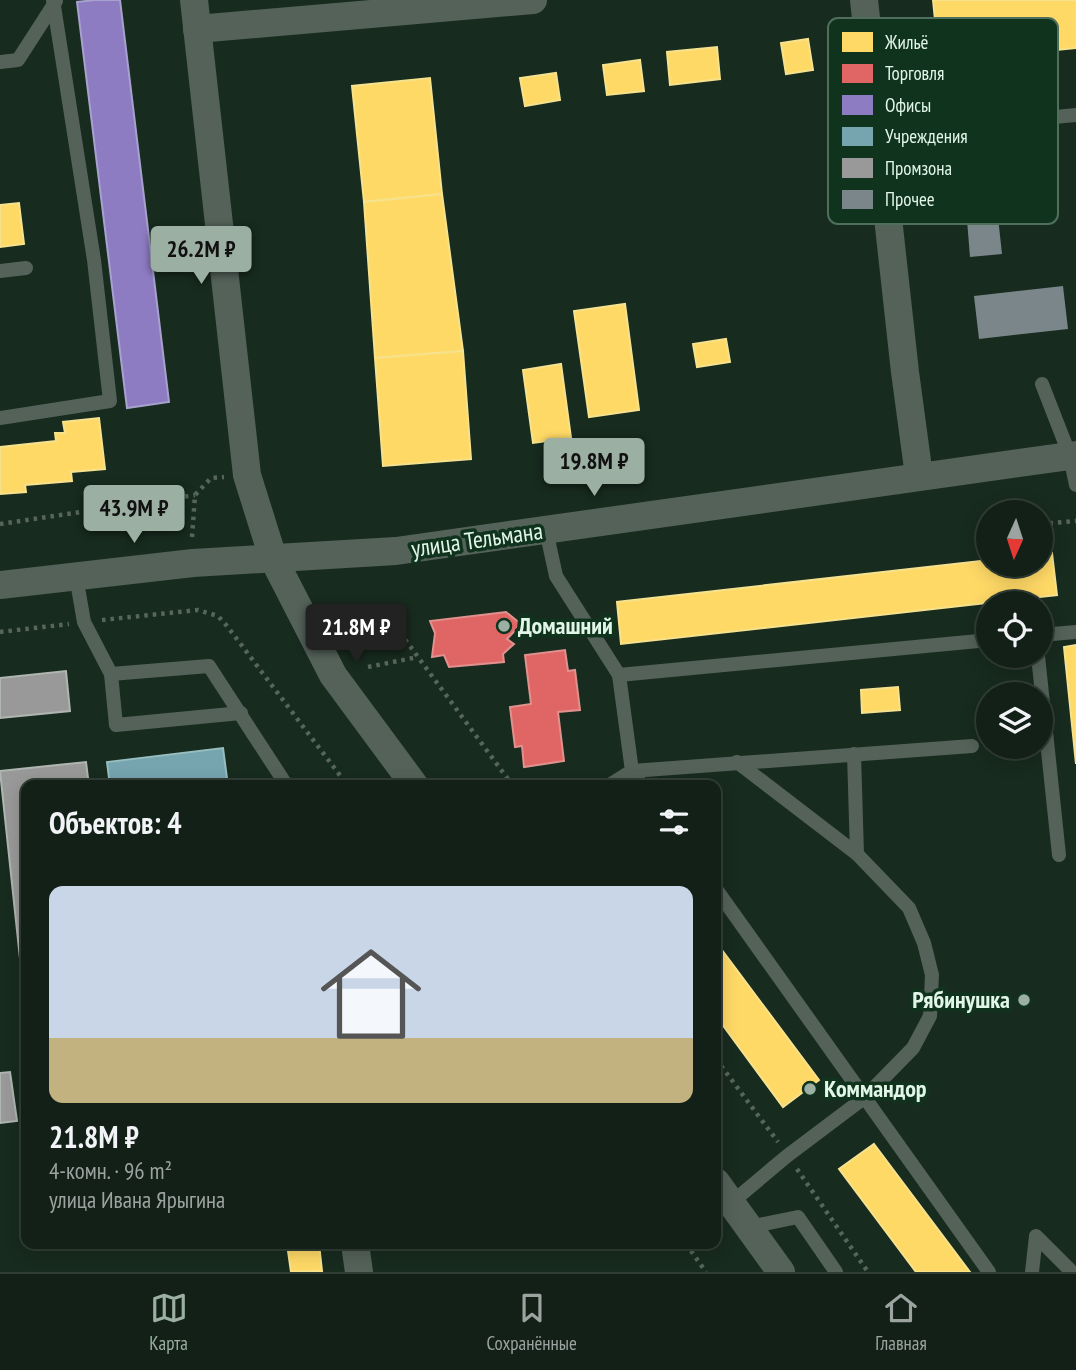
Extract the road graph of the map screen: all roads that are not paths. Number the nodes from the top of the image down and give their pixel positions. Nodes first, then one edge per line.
1 (194, 0) edge
2 (533, 0) edge
3 (864, 0) edge
4 (54, 1) edge
5 (866, 18) edge
6 (197, 29) junction
7 (0, 62) edge
8 (1076, 115) edge
9 (1058, 117) edge
10 (889, 224) edge
11 (26, 268) dead end
12 (0, 271) edge
13 (1042, 384) dead end
14 (0, 418) edge
15 (1073, 455) edge
16 (919, 476) junction
17 (1076, 485) edge
18 (546, 530) junction
19 (273, 558) junction
20 (76, 576) junction
21 (0, 585) edge
22 (1076, 632) edge
23 (1053, 634) edge
24 (976, 641) edge
25 (1039, 668) edge
26 (111, 674) junction
27 (619, 675) junction
28 (241, 713) junction
29 (972, 746) dead end
30 (854, 754) junction
31 (737, 762) junction
32 (632, 771) junction
33 (283, 780) edge
34 (411, 780) edge
35 (618, 780) edge
36 (638, 780) edge
37 (856, 853) junction
38 (1059, 855) dead end
39 (721, 897) edge
40 (864, 1098) junction
41 (723, 1192) edge
42 (749, 1227) junction
43 (356, 1249) edge
44 (359, 1272) edge
45 (781, 1272) edge
46 (836, 1272) edge
47 (989, 1272) edge
48 (1032, 1272) edge
49 (1072, 1272) edge

1 - 6 street
2 - 6 street
3 - 5 street
4 - 7 lane
4 - 14 lane
6 - 19 street
8 - 9 lane
10 - 16 street
11 - 12 lane
13 - 15 lane
15 - 16 street, улица Тельмана
15 - 17 lane
16 - 18 street, улица Тельмана
18 - 19 street, улица Тельмана
18 - 27 lane
19 - 20 street, улица Тельмана
19 - 34 street
20 - 21 street, улица Тельмана
20 - 26 lane
22 - 23 lane
24 - 27 lane
25 - 38 lane
26 - 28 lane
26 - 28 lane
27 - 32 lane
28 - 33 lane
29 - 30 lane
30 - 31 lane
30 - 37 lane
31 - 32 lane
31 - 37 lane
32 - 35 lane
32 - 36 lane
37 - 40 lane
39 - 40 lane
40 - 41 lane
40 - 47 lane
41 - 42 street
42 - 45 street
42 - 46 lane
43 - 44 street
48 - 49 lane

